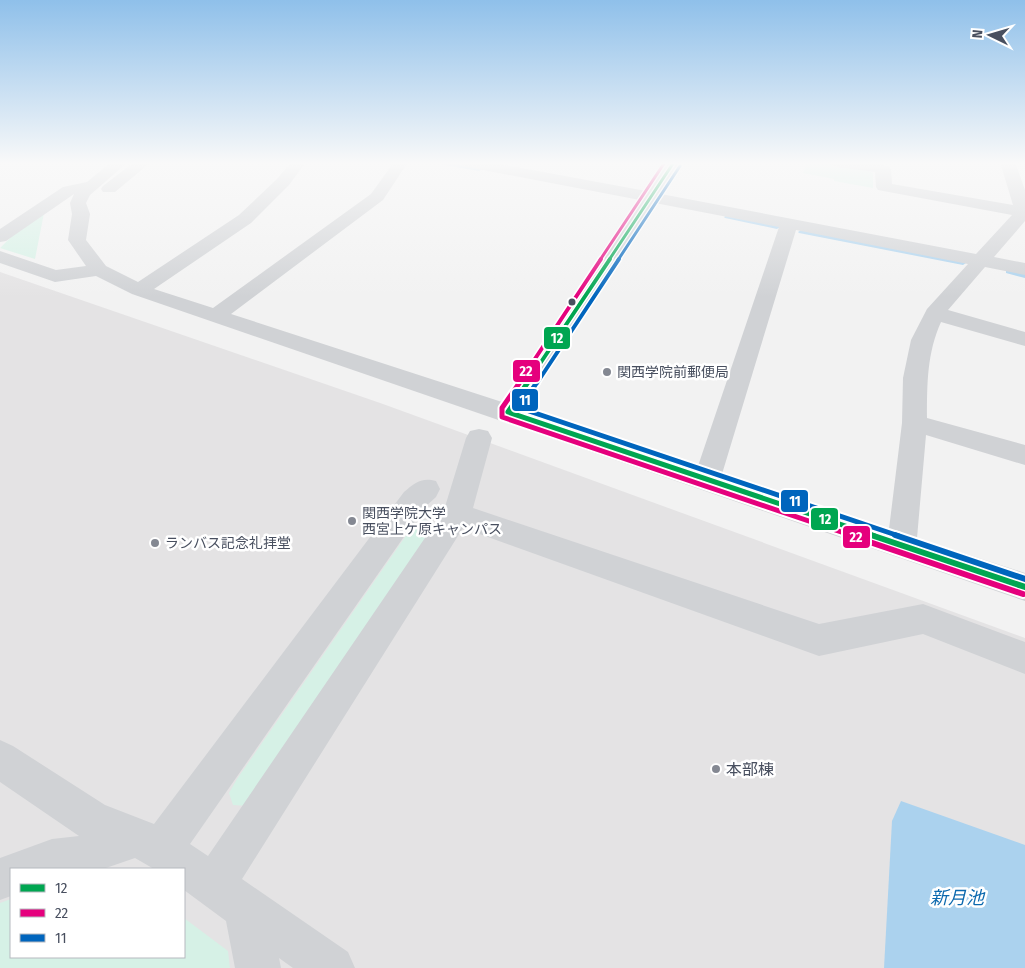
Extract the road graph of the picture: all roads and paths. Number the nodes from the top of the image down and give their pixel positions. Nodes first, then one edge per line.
1 (44, 207) edge
2 (79, 207) edge
3 (89, 207) edge
4 (258, 207) edge
5 (362, 207) edge
6 (643, 207) edge
7 (705, 207) edge
8 (997, 207) edge
9 (1024, 212) edge
10 (81, 214) junction
11 (789, 224) junction
12 (0, 237) edge
13 (0, 257) edge
14 (981, 260) junction
15 (1025, 269) edge
16 (98, 270) junction
17 (139, 290) junction
18 (934, 313) junction
19 (216, 315) junction
20 (1025, 339) edge
21 (508, 412) junction
22 (915, 422) junction
23 (479, 438) dead end
24 (1025, 454) edge
25 (707, 479) junction
26 (426, 489) dead end
27 (457, 514) junction
28 (902, 544) junction
29 (1025, 587) edge
30 (1025, 658) edge
31 (0, 759) edge
32 (149, 843) junction
33 (30, 868) edge
34 (229, 897) junction
35 (258, 968) edge
36 (332, 968) edge

1 - 12 street
2 - 10 street
3 - 10 street
4 - 17 street
5 - 19 street
6 - 21 street
7 - 11 street
8 - 9 street
9 - 14 street
10 - 16 street
11 - 14 street
11 - 25 street
13 - 16 street
14 - 15 street
14 - 18 street
16 - 17 street
17 - 19 street
18 - 20 street
18 - 22 street
19 - 21 street
21 - 25 street
22 - 24 street
22 - 28 street
23 - 27 street
25 - 28 street
26 - 32 street
27 - 30 street
27 - 34 street
28 - 29 street
31 - 32 street
32 - 33 street
32 - 34 street
34 - 35 street
34 - 36 street

